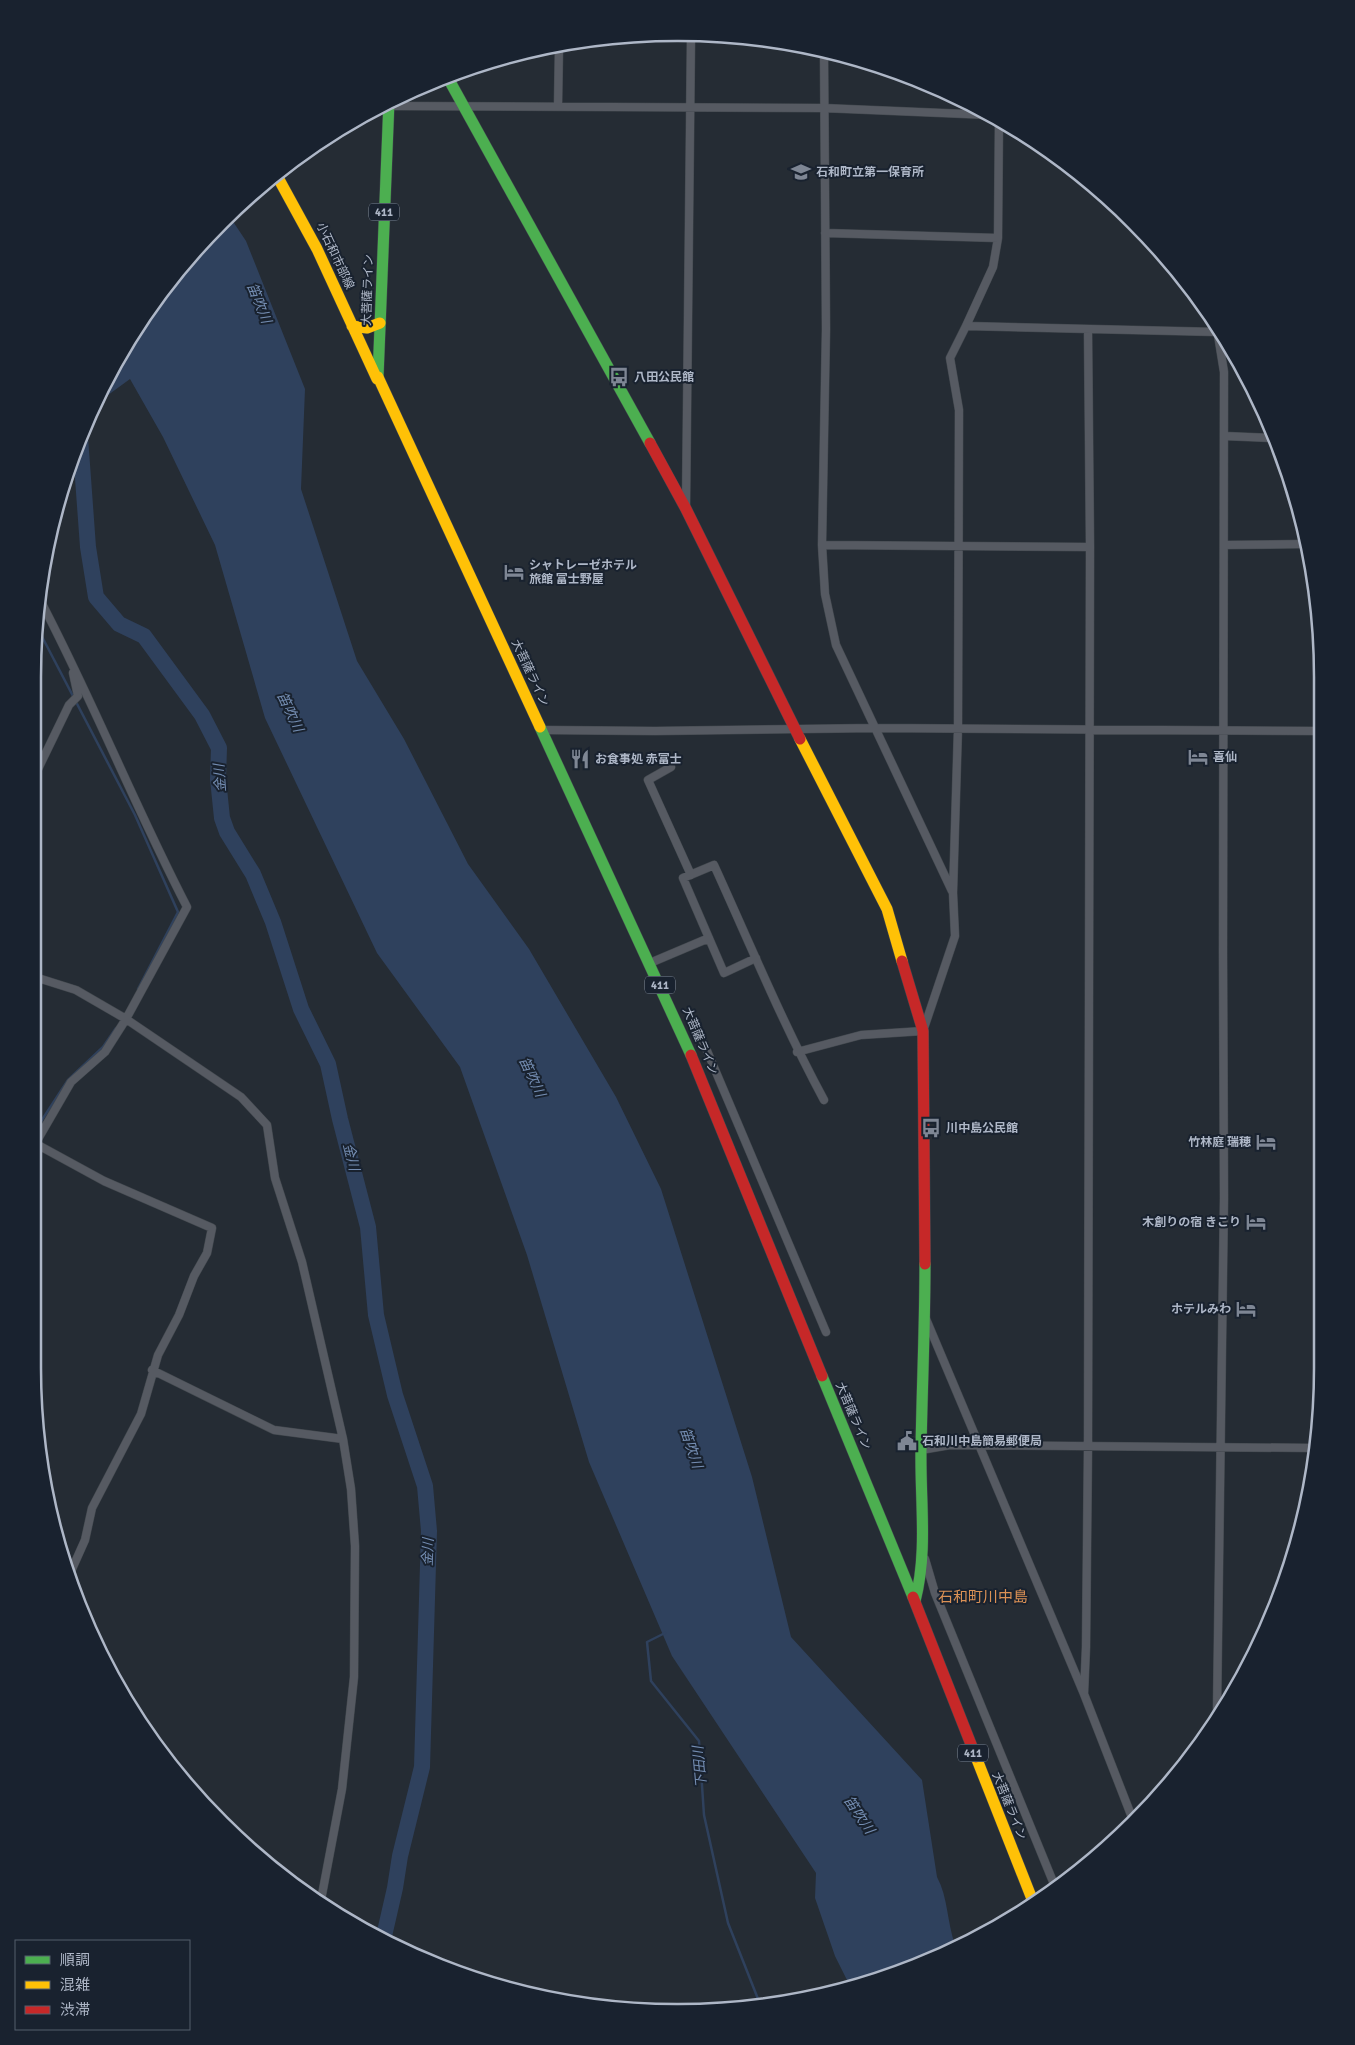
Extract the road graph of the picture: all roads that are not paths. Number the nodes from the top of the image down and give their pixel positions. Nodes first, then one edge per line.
1 (691, 42) edge
2 (559, 52) edge
3 (824, 58) edge
4 (451, 83) edge
5 (402, 104) edge
6 (463, 106) junction
7 (558, 106) junction
8 (690, 107) junction
9 (823, 108) junction
10 (388, 111) edge
11 (973, 114) edge
12 (999, 128) edge
13 (280, 181) edge
14 (825, 233) junction
15 (998, 238) junction
16 (380, 323) junction
17 (352, 326) junction
18 (966, 326) junction
19 (1088, 330) junction
20 (1211, 331) edge
21 (1219, 343) edge
22 (378, 380) junction
23 (1224, 436) junction
24 (1266, 438) edge
25 (686, 509) junction
26 (1300, 544) edge
27 (957, 545) junction
28 (1224, 545) junction
29 (822, 546) junction
30 (1090, 547) junction
31 (45, 611) edge
32 (71, 662) junction
33 (795, 728) junction
34 (876, 728) junction
35 (958, 728) junction
36 (542, 730) junction
37 (1089, 730) junction
38 (1225, 730) junction
39 (1314, 731) edge
40 (41, 762) edge
41 (671, 767) dead end
42 (691, 875) junction
43 (953, 893) junction
44 (708, 938) junction
45 (756, 958) junction
46 (650, 963) junction
47 (41, 979) edge
48 (124, 1018) junction
49 (923, 1031) junction
50 (702, 1039) dead end
51 (797, 1052) junction
52 (824, 1100) dead end
53 (738, 1124) junction
54 (722, 1129) junction
55 (41, 1134) edge
56 (41, 1148) edge
57 (925, 1317) junction
58 (826, 1332) dead end
59 (152, 1370) junction
60 (343, 1439) junction
61 (981, 1446) junction
62 (1088, 1447) junction
63 (1220, 1448) junction
64 (1308, 1448) edge
65 (921, 1450) junction
66 (922, 1550) junction
67 (73, 1566) edge
68 (915, 1601) junction
69 (1084, 1694) junction
70 (1217, 1705) edge
71 (1131, 1813) edge
72 (1053, 1881) edge
73 (322, 1895) edge
74 (1031, 1897) edge

1 - 8 street
2 - 7 street
3 - 9 street
4 - 6 main road
5 - 6 street
6 - 7 street
6 - 25 main road
7 - 8 street
8 - 9 street
8 - 25 street
9 - 11 street
9 - 14 street
10 - 16 main road, 大菩薩ライン / 411
12 - 15 street
13 - 17 main road, 小石和市部線
14 - 15 street
14 - 29 street
15 - 18 street
16 - 17 main road
16 - 22 main road, 大菩薩ライン / 411
17 - 22 main road, 小石和市部線
18 - 19 street
18 - 27 street
19 - 20 street
19 - 30 street
21 - 23 street
22 - 36 main road, 大菩薩ライン / 411
23 - 24 street
23 - 28 street
25 - 33 main road
26 - 28 street
27 - 29 street
27 - 30 street
27 - 35 street
28 - 38 street
29 - 34 street
30 - 37 street
31 - 32 street
32 - 40 street
32 - 48 street
33 - 34 street
33 - 36 street
33 - 49 main road
34 - 35 street
34 - 43 street
35 - 37 street
35 - 43 street
36 - 46 main road, 大菩薩ライン / 411
37 - 38 street
37 - 62 street
38 - 39 street
38 - 63 street
41 - 42 street
42 - 44 street
42 - 45 street
43 - 49 street
44 - 45 street
44 - 46 street
45 - 51 street
46 - 54 main road, 大菩薩ライン / 411
47 - 48 street
48 - 55 street
48 - 60 street
49 - 51 street
49 - 57 main road
50 - 53 street
51 - 52 street
53 - 54 street
53 - 58 street
54 - 68 main road, 大菩薩ライン / 411
56 - 59 street
57 - 61 street
57 - 65 main road
59 - 60 street
59 - 67 street
60 - 73 street
61 - 62 street
61 - 65 street
61 - 69 street
62 - 63 street
62 - 69 street
63 - 64 street
63 - 70 street
65 - 66 main road
66 - 68 main road
66 - 72 street
68 - 74 main road, 大菩薩ライン / 411
69 - 71 street

